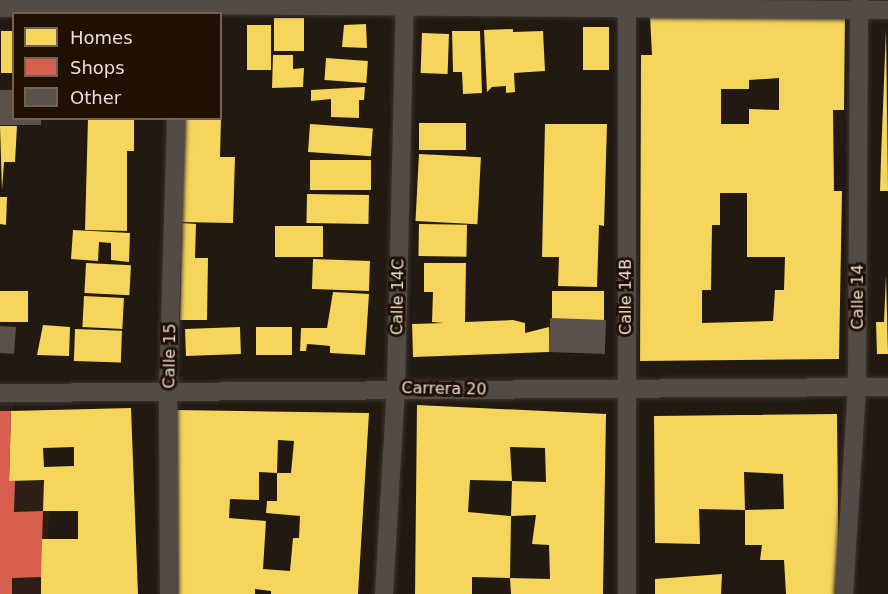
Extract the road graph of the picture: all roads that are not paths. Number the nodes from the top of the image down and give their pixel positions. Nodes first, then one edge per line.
1 (405, 3) edge
2 (627, 5) edge
3 (859, 5) edge
4 (179, 6) edge
5 (0, 8) edge
6 (888, 10) edge
7 (176, 120) edge
8 (888, 387) edge
9 (396, 388) junction
10 (857, 388) junction
11 (168, 390) junction
12 (626, 391) junction
13 (0, 393) edge
14 (169, 594) edge
15 (384, 594) edge
16 (627, 594) edge
17 (844, 594) edge

1 - 2 street
1 - 4 street
1 - 9 street, Calle 14C
2 - 3 street
2 - 12 street, Calle 14B
3 - 6 street
3 - 10 street, Calle 14
4 - 5 street
7 - 11 street, Calle 15
8 - 10 street, Carrera 20
9 - 11 street, Carrera 20
9 - 12 street, Carrera 20
9 - 15 street, Calle 14C
10 - 12 street, Carrera 20
10 - 17 street, Calle 14
11 - 13 street, Carrera 20
11 - 14 street, Calle 15
12 - 16 street, Calle 14B

